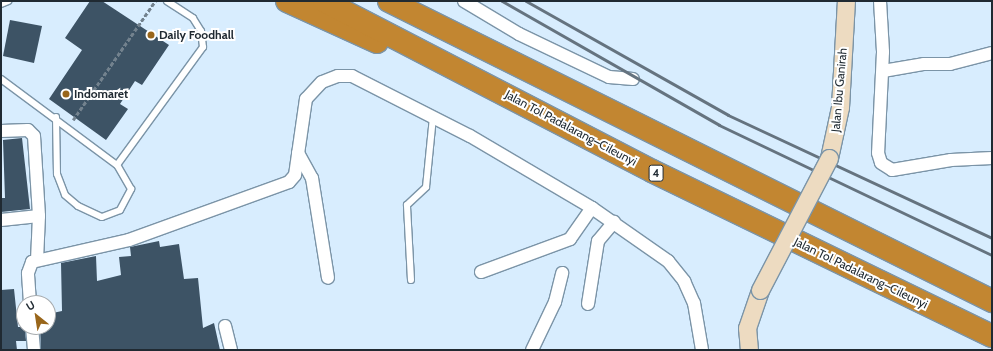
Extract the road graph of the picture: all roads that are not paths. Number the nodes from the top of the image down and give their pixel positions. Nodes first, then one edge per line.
1 (8, 1) edge
2 (168, 1) edge
3 (287, 1) edge
4 (324, 1) edge
5 (389, 1) edge
6 (464, 1) edge
7 (846, 1) edge
8 (880, 1) edge
9 (1, 4) edge
10 (416, 48) junction
11 (992, 53) edge
12 (883, 71) junction
13 (1, 79) edge
14 (633, 79) dead end
15 (56, 117) junction
16 (433, 117) junction
17 (1, 132) edge
18 (298, 153) junction
19 (992, 158) edge
20 (117, 165) junction
21 (592, 208) junction
22 (39, 216) junction
23 (1, 220) edge
24 (614, 222) junction
25 (37, 260) junction
26 (481, 272) dead end
27 (562, 273) dead end
28 (328, 278) dead end
29 (411, 280) dead end
30 (29, 295) edge
31 (992, 301) edge
32 (588, 304) dead end
33 (225, 326) dead end
34 (33, 335) edge
35 (992, 336) edge
36 (34, 350) edge
37 (231, 350) edge
38 (532, 350) edge
39 (702, 350) edge
40 (749, 350) edge

1 - 9 lane
2 - 20 lane
3 - 10 highway
4 - 10 highway, Jalan Tol Padalarang–Cileunyi / 4
5 - 31 highway
6 - 14 street
7 - 40 main road, Jalan Ibu Ganirah, bridge
8 - 12 street
10 - 35 highway, Jalan Tol Padalarang–Cileunyi / 4
11 - 12 street
12 - 19 street
13 - 15 lane
15 - 20 lane
15 - 20 lane
16 - 18 street
16 - 21 street
16 - 29 lane
17 - 22 street
18 - 25 street
18 - 28 street
21 - 24 street
21 - 26 street
22 - 23 street
22 - 25 street
24 - 32 street
24 - 39 street
25 - 30 street
27 - 38 street
33 - 37 street
34 - 36 street

